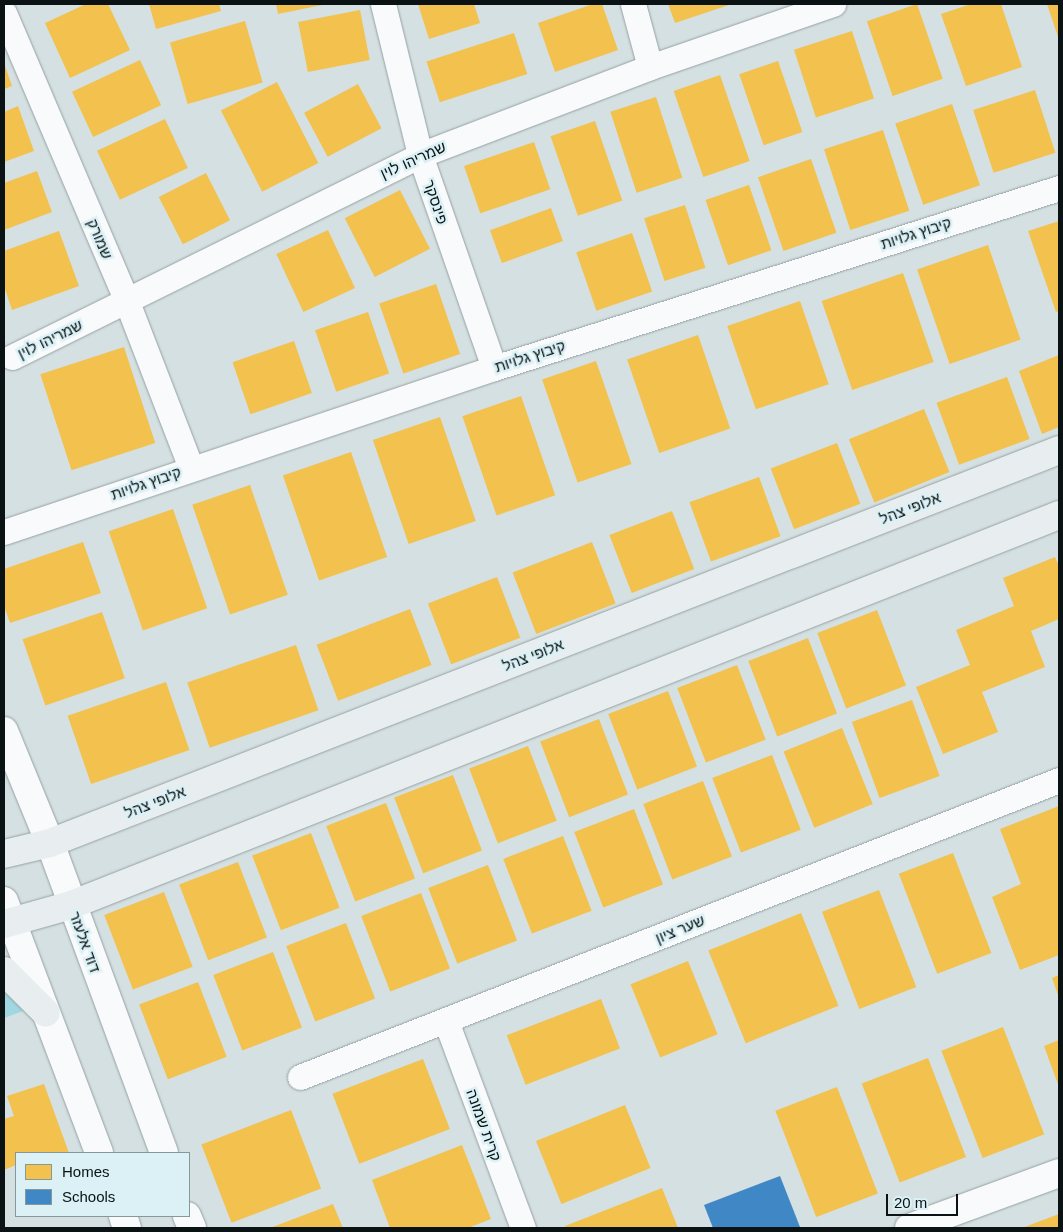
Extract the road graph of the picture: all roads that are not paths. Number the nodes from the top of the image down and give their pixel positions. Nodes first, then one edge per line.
1 (383, 4) edge
2 (633, 4) edge
3 (833, 4) edge
4 (4, 13) edge
5 (650, 67) junction
6 (420, 155) junction
7 (1059, 188) edge
8 (127, 302) junction
9 (12, 357) dead end
10 (494, 368) junction
11 (1059, 450) edge
12 (191, 468) junction
13 (1059, 515) edge
14 (4, 532) edge
15 (4, 731) edge
16 (1059, 780) edge
17 (50, 843) junction
18 (4, 854) edge
19 (71, 906) junction
20 (7, 916) edge
21 (4, 971) edge
22 (46, 1013) junction
23 (446, 1021) junction
24 (300, 1077) dead end
25 (99, 1152) edge
26 (164, 1152) edge
27 (1059, 1173) edge
28 (523, 1228) edge
29 (909, 1228) edge

1 - 6 street, פינסקר
2 - 5 street
3 - 5 street, שמריהו לוין
4 - 8 street, שמורק
5 - 6 street, שמריהו לוין
6 - 8 street, שמריהו לוין
6 - 10 street, פינסקר
7 - 10 street, קיבוץ גלויות
8 - 9 street, שמריהו לוין
8 - 12 street, שמורק
10 - 12 street, קיבוץ גלויות
11 - 17 main road, אלופי צהל
12 - 14 street, קיבוץ גלויות
13 - 19 main road
15 - 17 street, דוד אלעזר
16 - 23 street, שער ציון
17 - 18 main road, אלופי צהל
17 - 19 street, דוד אלעזר
19 - 20 main road
19 - 26 street, דוד אלעזר
20 - 22 street
21 - 22 main road
22 - 25 street
23 - 24 street, שער ציון
23 - 28 street, קרית שמונה
27 - 29 street

